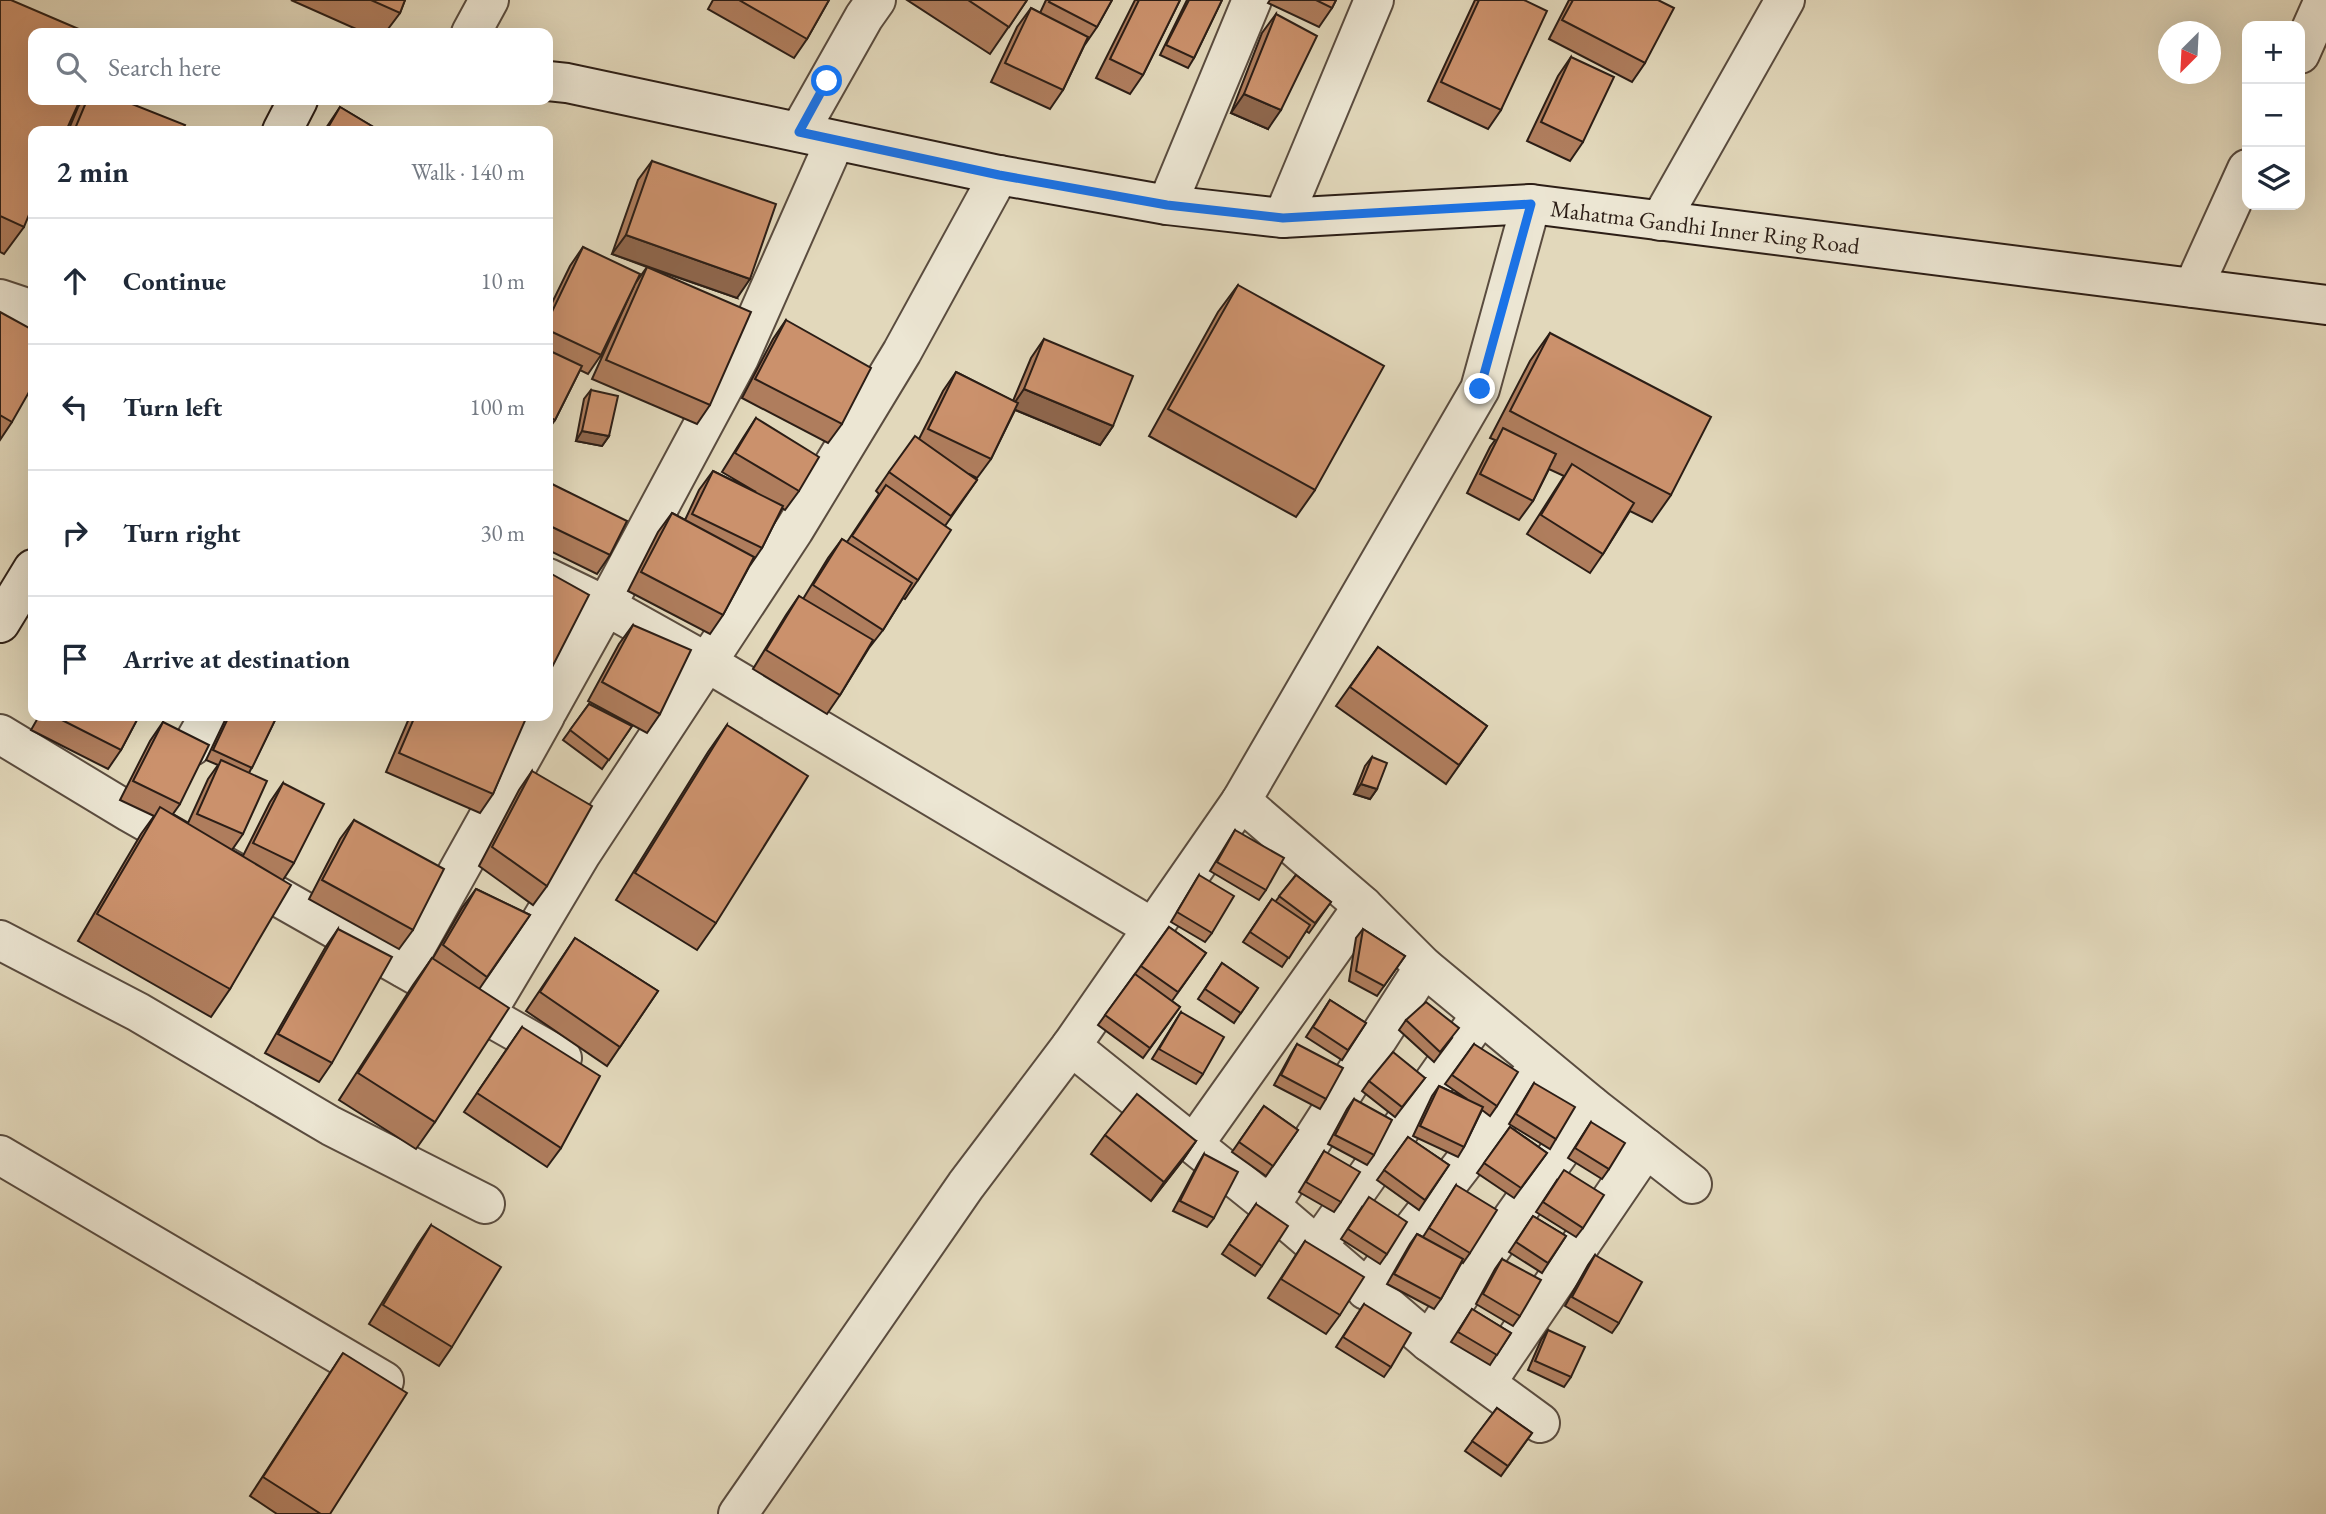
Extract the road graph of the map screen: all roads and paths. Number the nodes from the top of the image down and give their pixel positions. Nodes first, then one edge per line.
1 (489, 0) edge
2 (876, 0) edge
3 (1252, 0) edge
4 (1374, 0) edge
5 (1785, 0) edge
6 (2324, 0) edge
7 (474, 28) edge
8 (2305, 43) edge
9 (553, 82) edge
10 (295, 105) edge
11 (285, 126) edge
12 (817, 136) junction
13 (999, 175) junction
14 (2242, 180) edge
15 (1531, 204) junction
16 (1167, 205) junction
17 (1283, 218) junction
18 (1660, 221) junction
19 (2193, 288) junction
20 (0, 299) edge
21 (2326, 305) edge
22 (28, 308) edge
23 (28, 577) edge
24 (553, 580) edge
25 (606, 606) junction
26 (0, 623) edge
27 (706, 662) junction
28 (553, 701) edge
29 (542, 721) edge
30 (0, 734) edge
31 (1241, 801) junction
32 (1363, 906) junction
33 (1153, 928) junction
34 (0, 940) edge
35 (1424, 967) junction
36 (404, 968) junction
37 (485, 1015) junction
38 (1481, 1015) junction
39 (1071, 1046) junction
40 (1540, 1064) junction
41 (579, 1067) edge
42 (1592, 1106) junction
43 (1194, 1144) junction
44 (1646, 1148) junction
45 (0, 1155) edge
46 (1692, 1184) dead end
47 (485, 1204) dead end
48 (1270, 1206) junction
49 (1317, 1247) junction
50 (1366, 1290) junction
51 (1429, 1342) junction
52 (1486, 1383) junction
53 (406, 1394) edge
54 (1540, 1423) dead end
55 (738, 1514) edge

1 - 7 street
2 - 12 street
3 - 16 street
4 - 17 street
5 - 18 street
6 - 8 street
9 - 12 street, Mahatma Gandhi Inner Ring Road
10 - 11 street
12 - 13 street, Mahatma Gandhi Inner Ring Road
12 - 25 street
13 - 16 street, Mahatma Gandhi Inner Ring Road
13 - 27 street
14 - 19 street
15 - 17 street, Mahatma Gandhi Inner Ring Road
15 - 18 street, Mahatma Gandhi Inner Ring Road
15 - 31 street
16 - 17 street, Mahatma Gandhi Inner Ring Road
18 - 19 street, Mahatma Gandhi Inner Ring Road
19 - 21 street, Mahatma Gandhi Inner Ring Road
20 - 22 street
23 - 26 street
24 - 25 street
25 - 27 street
25 - 28 street
27 - 33 street
27 - 37 street
29 - 36 street
30 - 36 street
31 - 32 street
31 - 33 street
32 - 35 street
32 - 43 street
33 - 39 street
34 - 47 street
35 - 38 street
35 - 48 street
36 - 37 street
37 - 41 street
38 - 40 street
38 - 49 street
39 - 43 street
39 - 55 street
40 - 42 street
40 - 50 street
42 - 44 street
42 - 51 street
43 - 48 street
44 - 46 street
44 - 52 street
45 - 53 street
48 - 49 street
49 - 50 street
50 - 51 street
51 - 52 street
52 - 54 street

